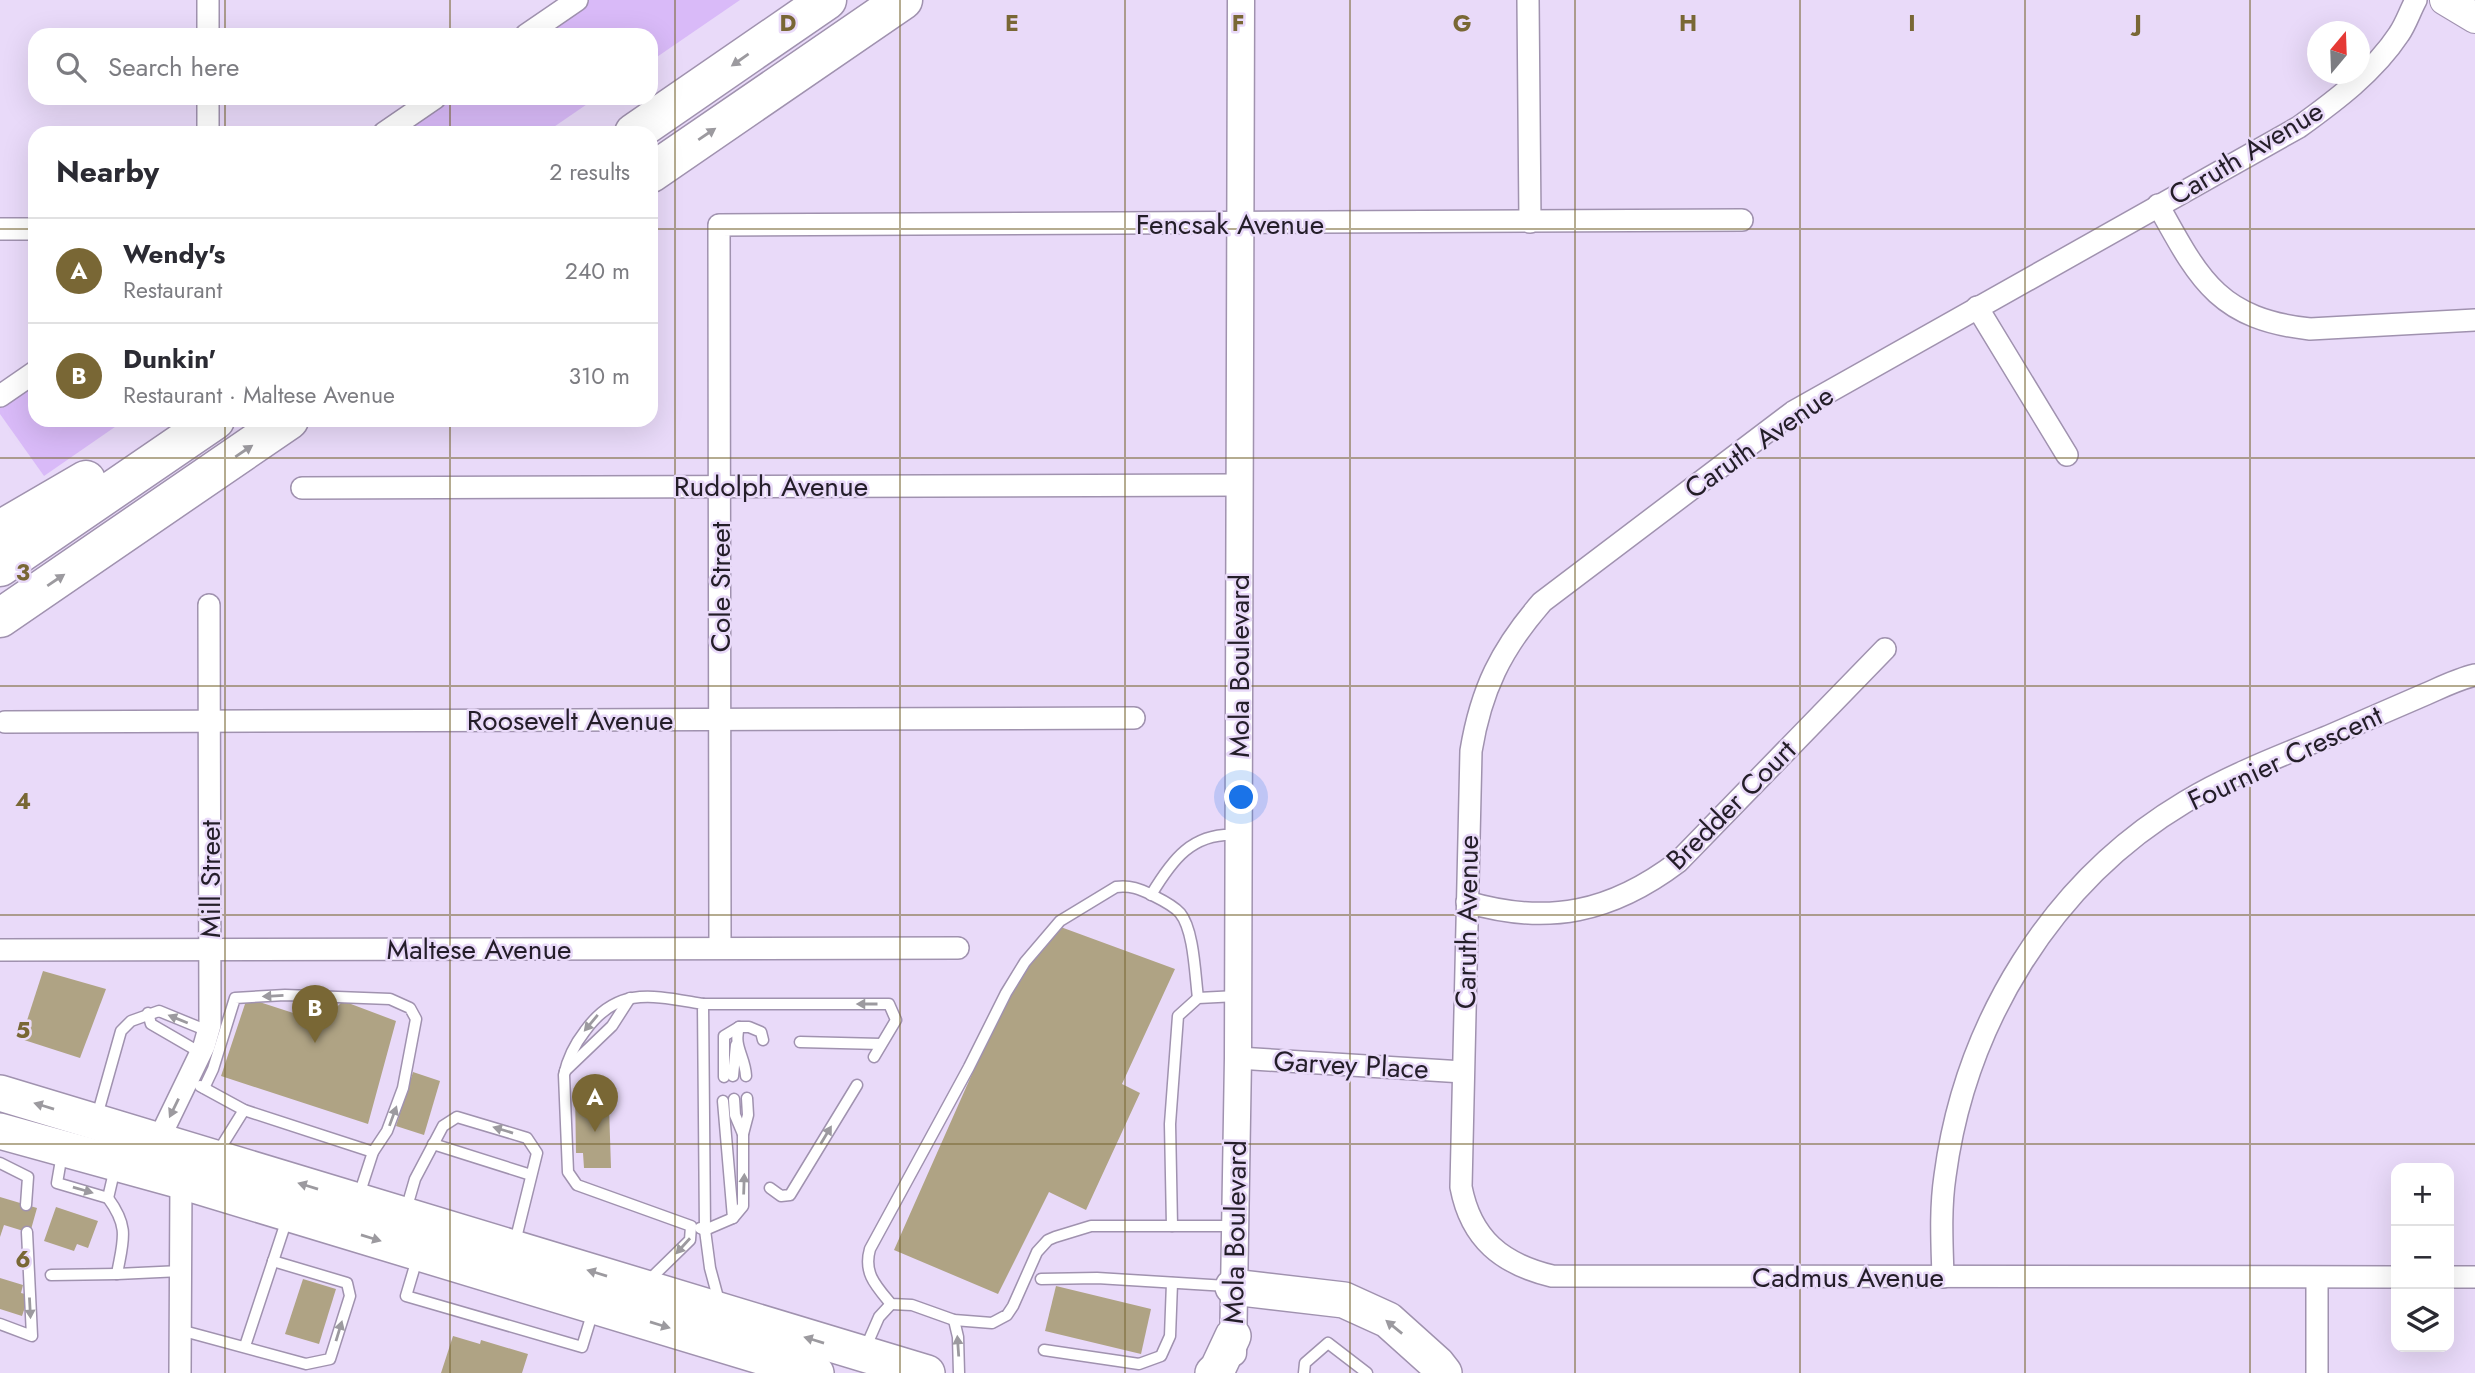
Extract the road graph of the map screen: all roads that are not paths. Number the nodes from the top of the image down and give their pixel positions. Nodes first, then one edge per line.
1 (208, 0) edge
2 (577, 0) edge
3 (827, 0) edge
4 (903, 0) edge
5 (1241, 0) edge
6 (1528, 0) edge
7 (2416, 0) edge
8 (2445, 0) edge
9 (2475, 18) edge
10 (208, 28) edge
11 (536, 28) edge
12 (208, 105) edge
13 (425, 105) edge
14 (208, 126) edge
15 (394, 126) edge
16 (644, 126) edge
17 (658, 168) edge
18 (2158, 205) junction
19 (1742, 220) dead end
20 (1530, 222) junction
21 (1240, 224) junction
22 (719, 225) joint
23 (0, 229) edge
24 (28, 229) edge
25 (1977, 307) junction
26 (2475, 320) edge
27 (28, 377) edge
28 (0, 396) edge
29 (179, 427) edge
30 (205, 427) edge
31 (279, 427) edge
32 (2067, 455) dead end
33 (1239, 485) junction
34 (719, 486) junction
35 (302, 488) dead end
36 (0, 530) edge
37 (0, 567) edge
38 (209, 605) dead end
39 (0, 618) edge
40 (1885, 649) dead end
41 (2475, 675) edge
42 (1134, 718) dead end
43 (721, 719) junction
44 (5, 722) dead end
45 (210, 722) junction
46 (1238, 835) junction
47 (1151, 895) junction
48 (1467, 902) junction
49 (720, 948) junction
50 (958, 948) dead end
51 (0, 950) edge
52 (210, 950) junction
53 (1238, 995) junction
54 (210, 998) junction
55 (235, 998) junction
56 (630, 998) junction
57 (1198, 998) junction
58 (703, 1004) junction
59 (148, 1013) junction
60 (739, 1027) junction
61 (208, 1031) junction
62 (763, 1040) dead end
63 (800, 1042) dead end
64 (881, 1044) junction
65 (736, 1045) junction
66 (201, 1053) junction
67 (874, 1057) dead end
68 (1238, 1058) junction
69 (565, 1071) junction
70 (1463, 1072) junction
71 (746, 1076) dead end
72 (196, 1084) junction
73 (857, 1085) dead end
74 (0, 1093) edge
75 (747, 1098) dead end
76 (244, 1110) junction
77 (95, 1122) junction
78 (0, 1131) edge
79 (743, 1134) junction
80 (158, 1141) junction
81 (433, 1144) junction
82 (63, 1148) junction
83 (373, 1152) junction
84 (214, 1158) junction
85 (116, 1163) junction
86 (0, 1164) edge
87 (531, 1175) junction
88 (181, 1181) junction
89 (770, 1188) dead end
90 (108, 1198) junction
91 (358, 1201) junction
92 (26, 1205) dead end
93 (289, 1213) junction
94 (405, 1216) junction
95 (733, 1218) junction
96 (691, 1226) junction
97 (1172, 1226) junction
98 (1235, 1226) junction
99 (705, 1230) junction
100 (27, 1232) dead end
101 (513, 1248) junction
102 (273, 1261) junction
103 (181, 1272) junction
104 (117, 1274) junction
105 (51, 1275) dead end
106 (1943, 1277) junction
107 (2391, 1277) edge
108 (2454, 1277) edge
109 (2475, 1277) edge
110 (2317, 1278) junction
111 (1041, 1279) dead end
112 (1172, 1283) junction
113 (642, 1287) junction
114 (1233, 1287) junction
115 (891, 1304) junction
116 (721, 1311) junction
117 (954, 1320) junction
118 (0, 1324) edge
119 (180, 1330) junction
120 (1233, 1336) junction
121 (245, 1346) junction
122 (1044, 1350) dead end
123 (862, 1354) junction
124 (800, 1371) edge
125 (180, 1373) edge
126 (927, 1373) edge
127 (960, 1373) edge
128 (1213, 1373) edge
129 (1233, 1373) edge
130 (1304, 1373) edge
131 (1367, 1373) edge
132 (1444, 1373) edge
133 (2317, 1373) edge

1 - 10 street
2 - 11 street
3 -> 16 highway
17 -> 4 highway
5 - 21 street, Mola Boulevard
6 - 20 street
7 - 18 street, Caruth Avenue
8 - 9 main road
12 - 14 street
13 - 15 street
18 - 25 street, Caruth Avenue
18 - 26 street
19 - 20 street, Fencsak Avenue
20 - 21 street, Fencsak Avenue
21 - 22 street, Fencsak Avenue
21 - 33 street, Mola Boulevard
22 - 34 street, Cole Street
23 - 24 street
25 - 32 street
25 - 48 street, Caruth Avenue
27 - 28 street
29 - 36 highway
30 - 37 highway
39 -> 31 highway
33 - 34 street, Rudolph Avenue
33 - 46 street, Mola Boulevard
34 - 35 street, Rudolph Avenue
34 - 43 street, Cole Street
38 - 45 street, Mill Street
40 - 48 street, Bredder Court
41 - 106 street, Fournier Crescent
42 - 43 street, Roosevelt Avenue
43 - 45 street, Roosevelt Avenue
43 - 49 street, Cole Street
44 - 45 street, Roosevelt Avenue
45 - 52 street, Mill Street
46 - 47 lane
46 - 53 street, Mola Boulevard
47 - 57 lane
47 - 115 lane
48 - 70 street, Caruth Avenue
49 - 50 street, Maltese Avenue
49 - 52 street, Maltese Avenue
51 - 52 street, Maltese Avenue
52 - 54 street, Mill Street
53 - 57 lane
53 - 68 street, Mola Boulevard
54 - 55 lane
54 - 61 street, Mill Street
55 - 72 lane
83 -> 55 lane
56 - 58 lane
56 - 69 lane
56 -> 69 lane
57 - 97 lane
64 -> 58 lane
58 - 99 lane
61 -> 59 lane
59 - 66 lane
59 - 77 lane
60 - 62 lane
60 - 65 lane
60 - 65 lane
61 - 66 street, Mill Street
63 - 64 lane
64 - 67 lane
65 - 71 lane
66 - 72 street, Mill Street
68 - 70 street, Garvey Place
68 - 98 street, Mola Boulevard
69 - 96 lane
70 - 106 street, Cadmus Avenue
72 - 76 lane
72 -> 80 street, Mill Street
89 -> 73 lane
77 -> 74 highway
75 - 79 lane
76 - 83 lane
76 - 84 lane
77 - 80 highway
78 - 82 highway
95 -> 79 lane
79 - 95 lane
80 - 84 highway
81 - 87 lane
87 -> 81 lane
81 - 94 lane
82 - 85 highway
82 -> 90 lane
83 - 91 lane
91 -> 84 highway
85 - 88 highway
85 - 90 lane
86 - 92 lane
87 - 101 lane
88 - 93 highway
88 - 103 street
90 - 104 lane
91 - 94 highway
93 - 102 lane
93 -> 124 highway
94 - 101 highway
95 - 99 lane
96 - 99 lane
96 -> 113 lane
97 - 98 lane
97 - 117 lane
98 - 114 street, Mola Boulevard
99 - 116 lane
100 -> 118 lane
113 -> 101 highway
102 - 121 lane
121 -> 102 lane
103 - 104 lane
103 - 119 street
104 - 105 lane
106 - 110 street, Cadmus Avenue
107 - 110 street, Cadmus Avenue
108 - 109 street
110 - 133 street
111 - 112 lane
112 - 114 lane
112 - 122 lane
113 - 116 highway
114 - 120 street, Mola Boulevard
132 -> 114 highway
115 - 117 lane
115 - 123 lane
123 -> 116 highway
127 -> 117 lane
119 - 121 lane
119 - 125 street
120 - 128 highway
120 - 129 street, Mola Boulevard
123 - 126 highway
130 - 131 lane

